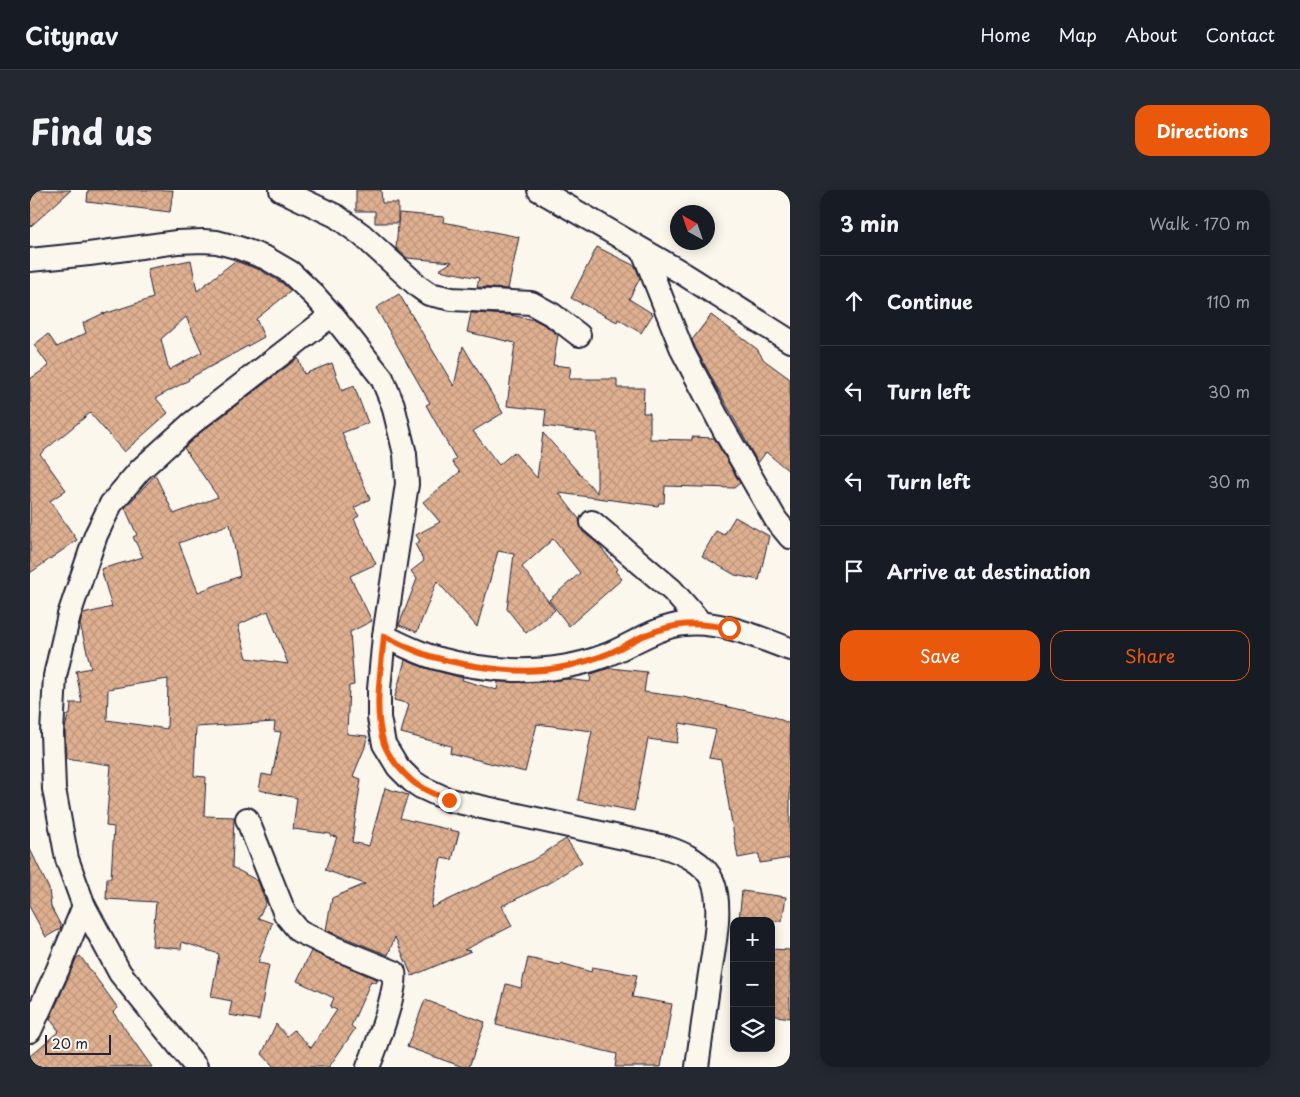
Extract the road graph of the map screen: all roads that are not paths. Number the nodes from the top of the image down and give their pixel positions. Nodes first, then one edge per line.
1 (281, 190) edge
2 (540, 190) edge
3 (643, 251) junction
4 (30, 260) edge
5 (332, 315) junction
6 (579, 335) dead end
7 (790, 342) edge
8 (592, 522) dead end
9 (790, 537) edge
10 (701, 623) junction
11 (384, 636) junction
12 (790, 649) edge
13 (247, 819) dead end
14 (84, 906) junction
15 (32, 1022) edge
16 (196, 1067) edge
17 (368, 1067) edge
18 (697, 1067) edge

1 - 6 street
2 - 3 street
3 - 7 street
3 - 9 street
4 - 5 street
5 - 11 street
5 - 14 street
8 - 10 street
10 - 11 street
10 - 12 street
11 - 18 street
13 - 17 street
14 - 15 street
14 - 16 street

